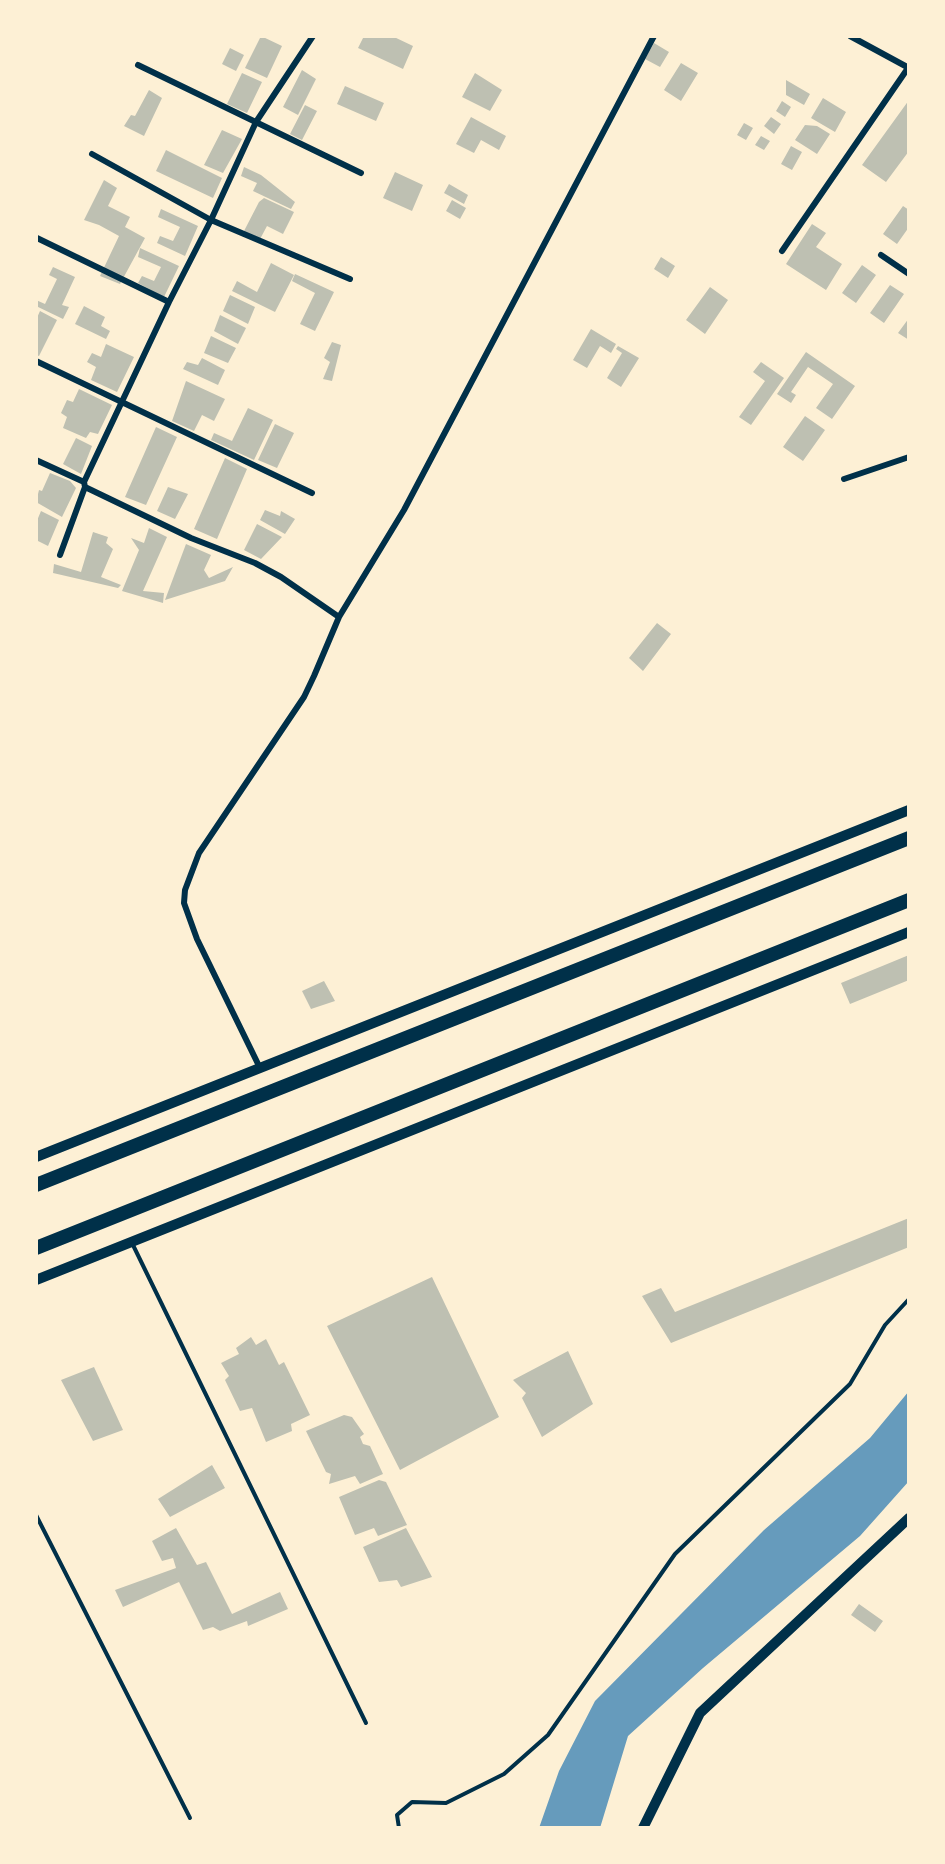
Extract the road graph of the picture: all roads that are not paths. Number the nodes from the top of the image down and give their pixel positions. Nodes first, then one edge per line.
1 (654, 36) edge
2 (850, 36) edge
3 (310, 37) edge
4 (138, 65) dead end
5 (908, 68) edge
6 (256, 122) junction
7 (92, 154) dead end
8 (361, 173) dead end
9 (211, 220) junction
10 (37, 238) edge
11 (782, 251) dead end
12 (881, 255) dead end
13 (909, 274) edge
14 (350, 279) dead end
15 (169, 302) junction
16 (36, 361) edge
17 (122, 401) junction
18 (909, 457) edge
19 (36, 460) edge
20 (844, 479) dead end
21 (85, 485) junction
22 (312, 493) dead end
23 (60, 555) dead end
24 (339, 617) junction
25 (909, 810) edge
26 (909, 838) edge
27 (909, 900) edge
28 (909, 932) edge
29 (260, 1068) junction
30 (36, 1157) edge
31 (36, 1185) edge
32 (131, 1242) junction
33 (36, 1248) edge
34 (36, 1280) edge
35 (909, 1299) edge
36 (36, 1515) edge
37 (909, 1518) edge
38 (366, 1723) dead end
39 (189, 1818) dead end
40 (399, 1828) edge
41 (643, 1828) edge

1 - 24 street
2 - 5 street
3 - 6 street
4 - 6 street
5 - 11 street
6 - 8 street
6 - 9 street
7 - 9 street
9 - 14 street
9 - 15 street
10 - 15 street
12 - 13 street
15 - 17 street
16 - 17 street
17 - 21 street
17 - 22 street
18 - 20 street
19 - 21 street
21 - 23 street
21 - 24 street
24 - 29 street
25 - 29 street
26 - 31 highway
27 - 33 highway
28 - 32 street
29 - 30 street
32 - 34 street
32 - 38 lane
35 - 40 lane
36 - 39 lane
37 - 41 street

